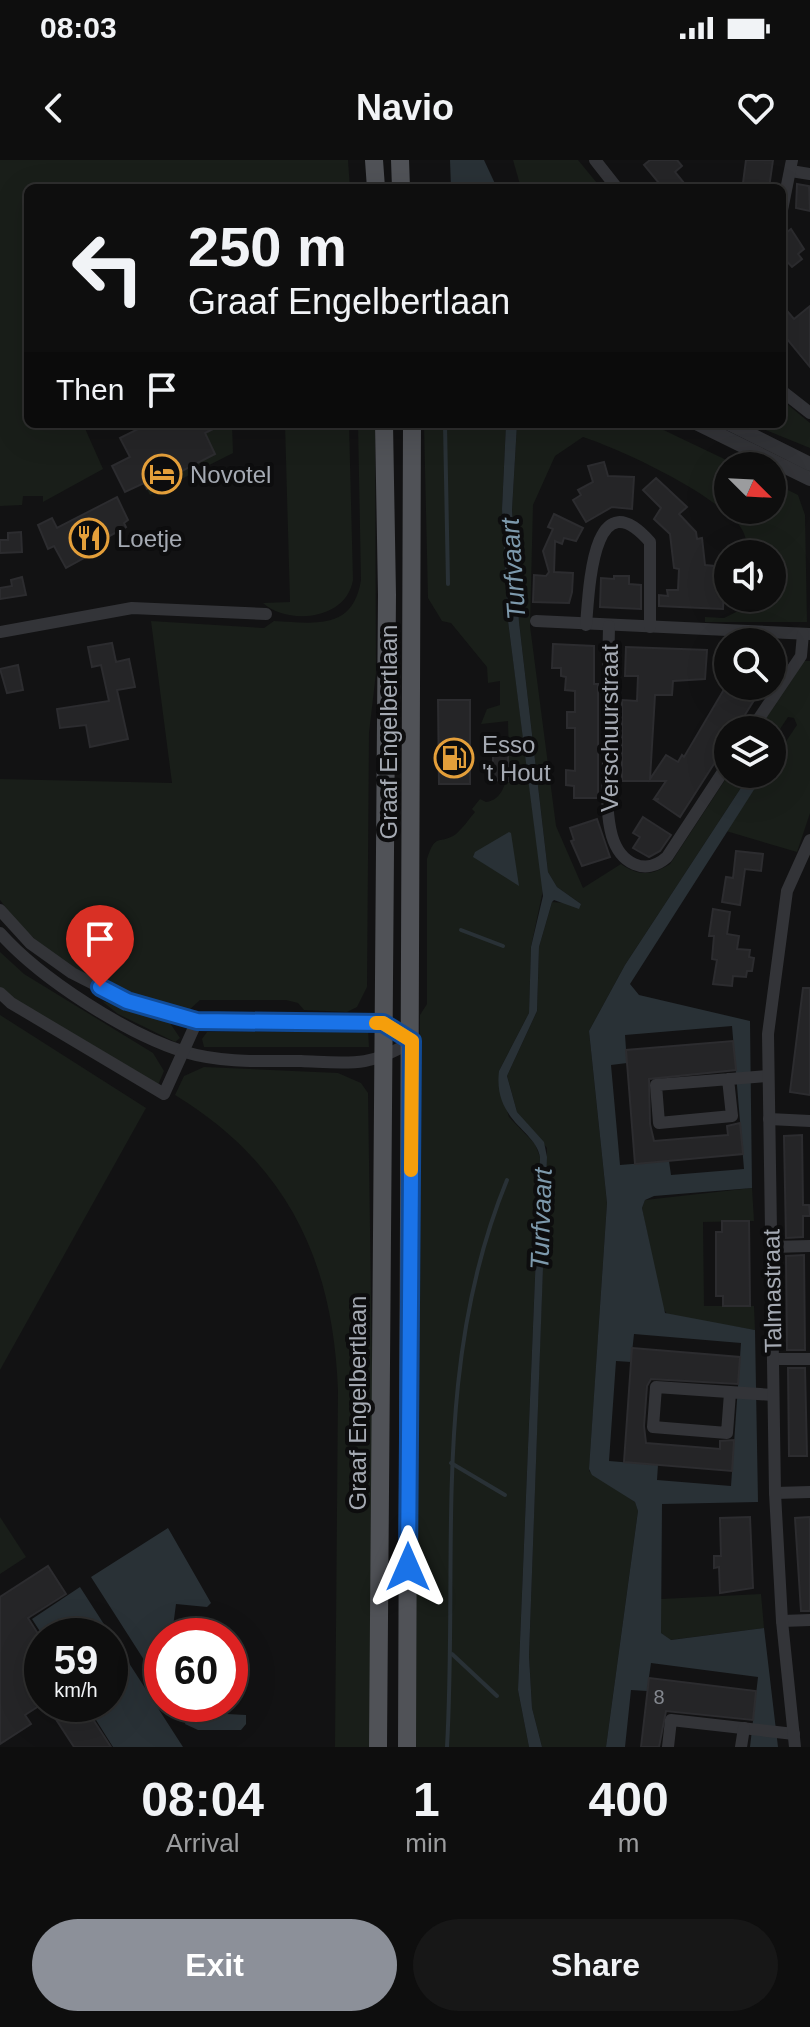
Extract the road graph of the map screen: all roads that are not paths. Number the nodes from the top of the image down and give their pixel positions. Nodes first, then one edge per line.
1 (374, 160) edge
2 (400, 160) edge
3 (595, 160) edge
4 (791, 166) edge
5 (810, 174) edge
6 (376, 184) edge
7 (401, 184) edge
8 (614, 184) edge
9 (786, 190) edge
10 (786, 394) edge
11 (810, 413) edge
12 (384, 428) edge
13 (412, 428) edge
14 (706, 428) edge
15 (738, 428) edge
16 (810, 464) edge
17 (810, 479) edge
18 (266, 614) dead end
19 (536, 621) dead end
20 (586, 625) junction
21 (609, 626) junction
22 (650, 627) junction
23 (0, 632) edge
24 (806, 634) edge
25 (760, 716) edge
26 (714, 784) edge
27 (810, 840) edge
28 (0, 910) edge
29 (0, 933) edge
30 (0, 993) edge
31 (197, 1021) junction
32 (383, 1023) junction
33 (412, 1041) junction
34 (185, 1052) junction
35 (384, 1059) junction
36 (768, 1076) junction
37 (732, 1079) junction
38 (769, 1119) junction
39 (810, 1121) edge
40 (810, 1246) edge
41 (771, 1247) junction
42 (773, 1359) junction
43 (810, 1359) edge
44 (734, 1393) junction
45 (773, 1395) junction
46 (810, 1492) edge
47 (775, 1493) junction
48 (810, 1620) edge
49 (782, 1621) junction
50 (748, 1728) junction
51 (795, 1740) edge
52 (378, 1747) edge
53 (407, 1747) edge
54 (668, 1747) edge
55 (741, 1747) edge

1 - 6 main road
2 - 7 main road
3 - 8 street
4 - 5 street
4 - 9 street
10 - 11 street
12 - 32 main road, Graaf Engelbertlaan
13 - 33 main road, Graaf Engelbertlaan
14 - 17 street
15 - 16 street
18 - 23 street
19 - 20 street
20 - 21 street
20 - 22 street
21 - 22 street
21 - 26 street, Verschuurstraat
22 - 24 street
24 - 25 street
27 - 36 street, Talmastraat
28 - 31 street
29 - 34 street
30 - 34 street
31 - 32 street
31 - 34 street
32 - 33 street
32 - 35 main road, Graaf Engelbertlaan
33 - 35 street
33 - 53 main road, Graaf Engelbertlaan
34 - 35 street
35 - 52 main road, Graaf Engelbertlaan
36 - 37 street
36 - 38 street, Talmastraat
37 - 37 street
38 - 39 street
38 - 41 street, Talmastraat
40 - 41 street
41 - 42 street, Talmastraat
42 - 43 street
42 - 45 street, Talmastraat
44 - 44 street
44 - 45 street
45 - 47 street, Talmastraat
46 - 47 street
47 - 49 street, Talmastraat
48 - 49 street
49 - 51 street, Talmastraat
50 - 51 street
50 - 54 street
50 - 55 street

